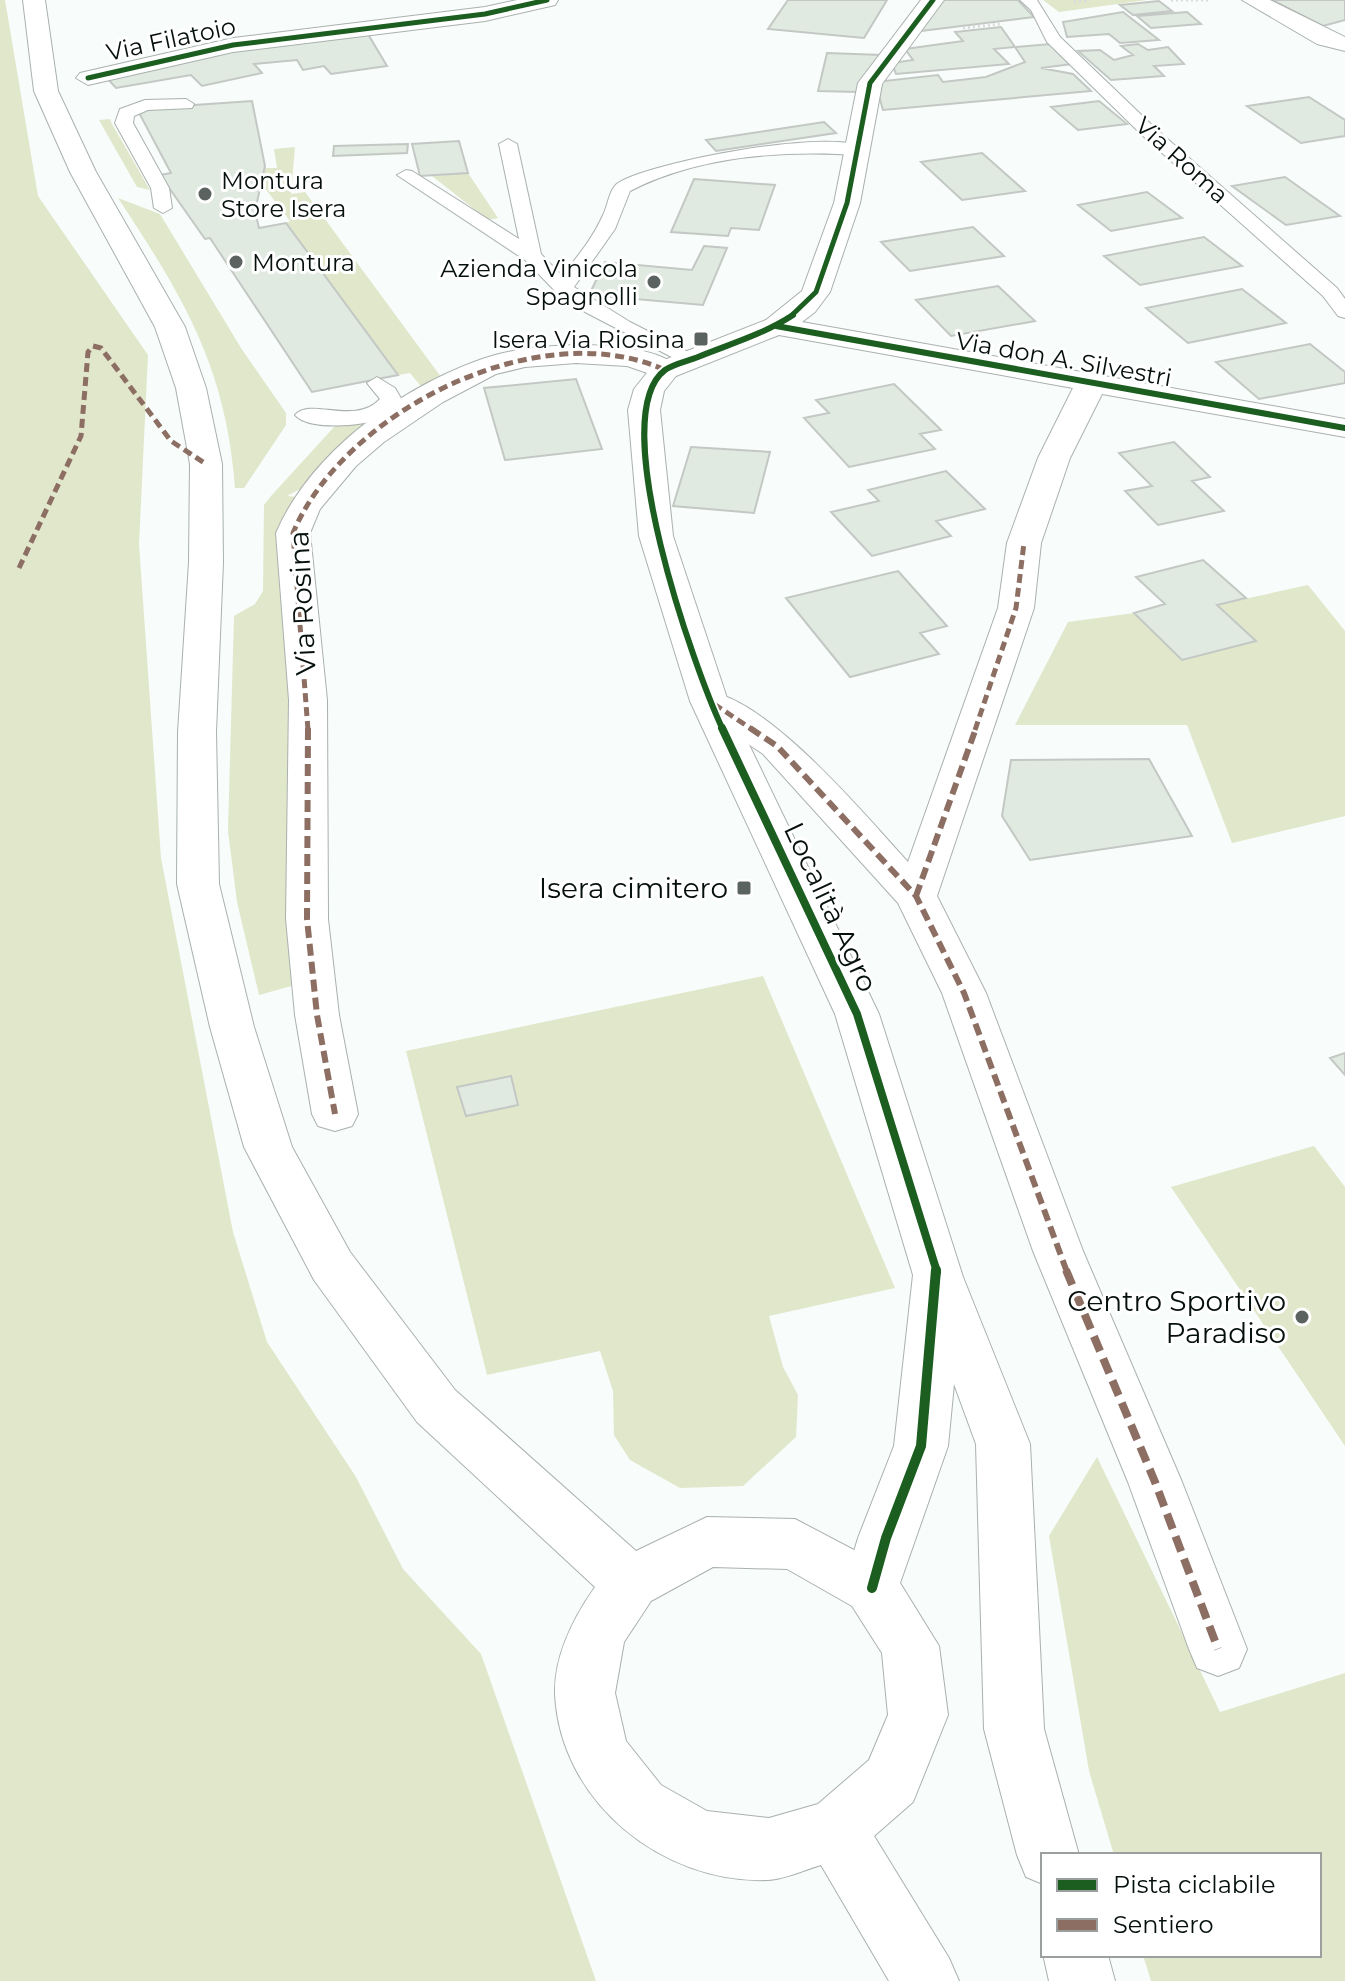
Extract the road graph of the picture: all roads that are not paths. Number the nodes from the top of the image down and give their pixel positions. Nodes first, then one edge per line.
1 (34, 0) edge
2 (547, 0) edge
3 (933, 0) edge
4 (1028, 0) edge
5 (1253, 0) edge
6 (1345, 44) edge
7 (88, 78) dead end
8 (186, 104) dead end
9 (508, 144) dead end
10 (859, 150) junction
11 (406, 175) dead end
12 (163, 208) dead end
13 (532, 256) junction
14 (563, 288) junction
15 (1345, 312) edge
16 (776, 326) junction
17 (676, 365) junction
18 (377, 383) dead end
19 (1091, 384) junction
20 (306, 415) dead end
21 (1345, 428) edge
22 (709, 701) junction
23 (916, 896) junction
24 (335, 1114) dead end
25 (938, 1275) junction
26 (631, 1583) junction
27 (872, 1588) junction
28 (1218, 1649) dead end
29 (835, 1830) junction
30 (1047, 1853) edge
31 (1076, 1957) edge
32 (926, 1981) edge
33 (1082, 1981) edge

1 - 26 street
2 - 7 street, Via Filatoio
3 - 10 street
4 - 15 lane, Via Roma
5 - 6 street
8 - 12 lane
9 - 13 lane
10 - 14 lane
10 - 16 street
11 - 13 lane
13 - 14 lane
14 - 17 lane
16 - 17 street
16 - 19 street, Via don A. Silvestri
17 - 22 street, Località Agro
17 - 24 street, Via Rosina
18 - 20 lane
19 - 21 street, Via don A. Silvestri
19 - 23 street
22 - 23 street
22 - 25 street, Località Agro
23 - 28 street
25 - 27 street, Località Agro
25 - 30 street
26 - 27 street
26 - 29 street
27 - 29 street
29 - 32 street
31 - 33 street

